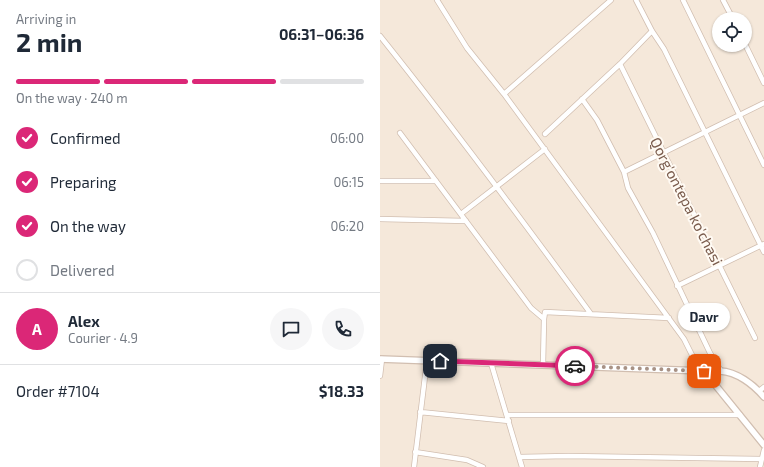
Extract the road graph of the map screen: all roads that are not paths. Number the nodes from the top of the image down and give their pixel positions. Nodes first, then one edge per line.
1 (437, 0) edge
2 (611, 0) edge
3 (636, 0) edge
4 (683, 0) edge
5 (723, 0) edge
6 (729, 12) edge
7 (652, 31) junction
8 (380, 36) edge
9 (749, 52) edge
10 (620, 64) junction
11 (764, 83) edge
12 (504, 94) junction
13 (582, 99) junction
14 (764, 103) edge
15 (739, 116) junction
16 (705, 132) junction
17 (400, 133) dead end
18 (545, 134) dead end
19 (545, 149) junction
20 (663, 153) junction
21 (764, 165) edge
22 (624, 172) junction
23 (380, 181) edge
24 (436, 181) junction
25 (497, 186) junction
26 (461, 214) junction
27 (380, 219) edge
28 (466, 221) junction
29 (762, 245) edge
30 (764, 252) edge
31 (720, 265) junction
32 (677, 286) junction
33 (591, 314) junction
34 (669, 318) junction
35 (544, 319) junction
36 (755, 338) dead end
37 (381, 359) edge
38 (427, 360) junction
39 (491, 363) junction
40 (543, 365) junction
41 (704, 371) junction
42 (721, 371) junction
43 (380, 376) edge
44 (764, 387) edge
45 (759, 391) junction
46 (764, 397) edge
47 (420, 412) junction
48 (507, 415) junction
49 (740, 415) junction
50 (509, 421) junction
51 (764, 445) edge
52 (764, 450) edge
53 (415, 452) junction
54 (519, 457) junction
55 (761, 459) junction
56 (414, 467) edge
57 (484, 467) edge
58 (522, 467) edge
59 (760, 467) edge

1 - 12 street
2 - 12 street
3 - 7 street
4 - 15 street
5 - 6 street
7 - 10 street
7 - 16 street
8 - 25 street
9 - 11 street
10 - 13 street
10 - 20 street, Qorg'ontepa ko'chasi
12 - 19 street
13 - 18 street
13 - 22 street
14 - 15 street
15 - 16 street
15 - 21 street
16 - 20 street
16 - 29 street
17 - 24 street
19 - 25 street
19 - 34 street
20 - 22 street
20 - 31 street, Qorg'ontepa ko'chasi
22 - 32 street
23 - 24 street
24 - 26 street
25 - 26 street
25 - 33 street
26 - 28 street
27 - 28 street
28 - 35 street
29 - 30 street
29 - 31 street
31 - 32 street
31 - 36 street, Qorg'ontepa ko'chasi
32 - 42 street
33 - 34 street
33 - 35 street
34 - 41 street
35 - 40 street
37 - 38 street
37 - 43 street
38 - 39 street
38 - 47 street
39 - 40 street
39 - 48 street
40 - 41 street
41 - 42 street
41 - 49 street
42 - 45 street
44 - 45 street
45 - 46 street
47 - 50 street
47 - 53 street
48 - 49 street
48 - 50 street
49 - 51 street
50 - 54 street
52 - 55 street
53 - 56 street
53 - 57 street
54 - 55 street
54 - 58 street
55 - 59 street

